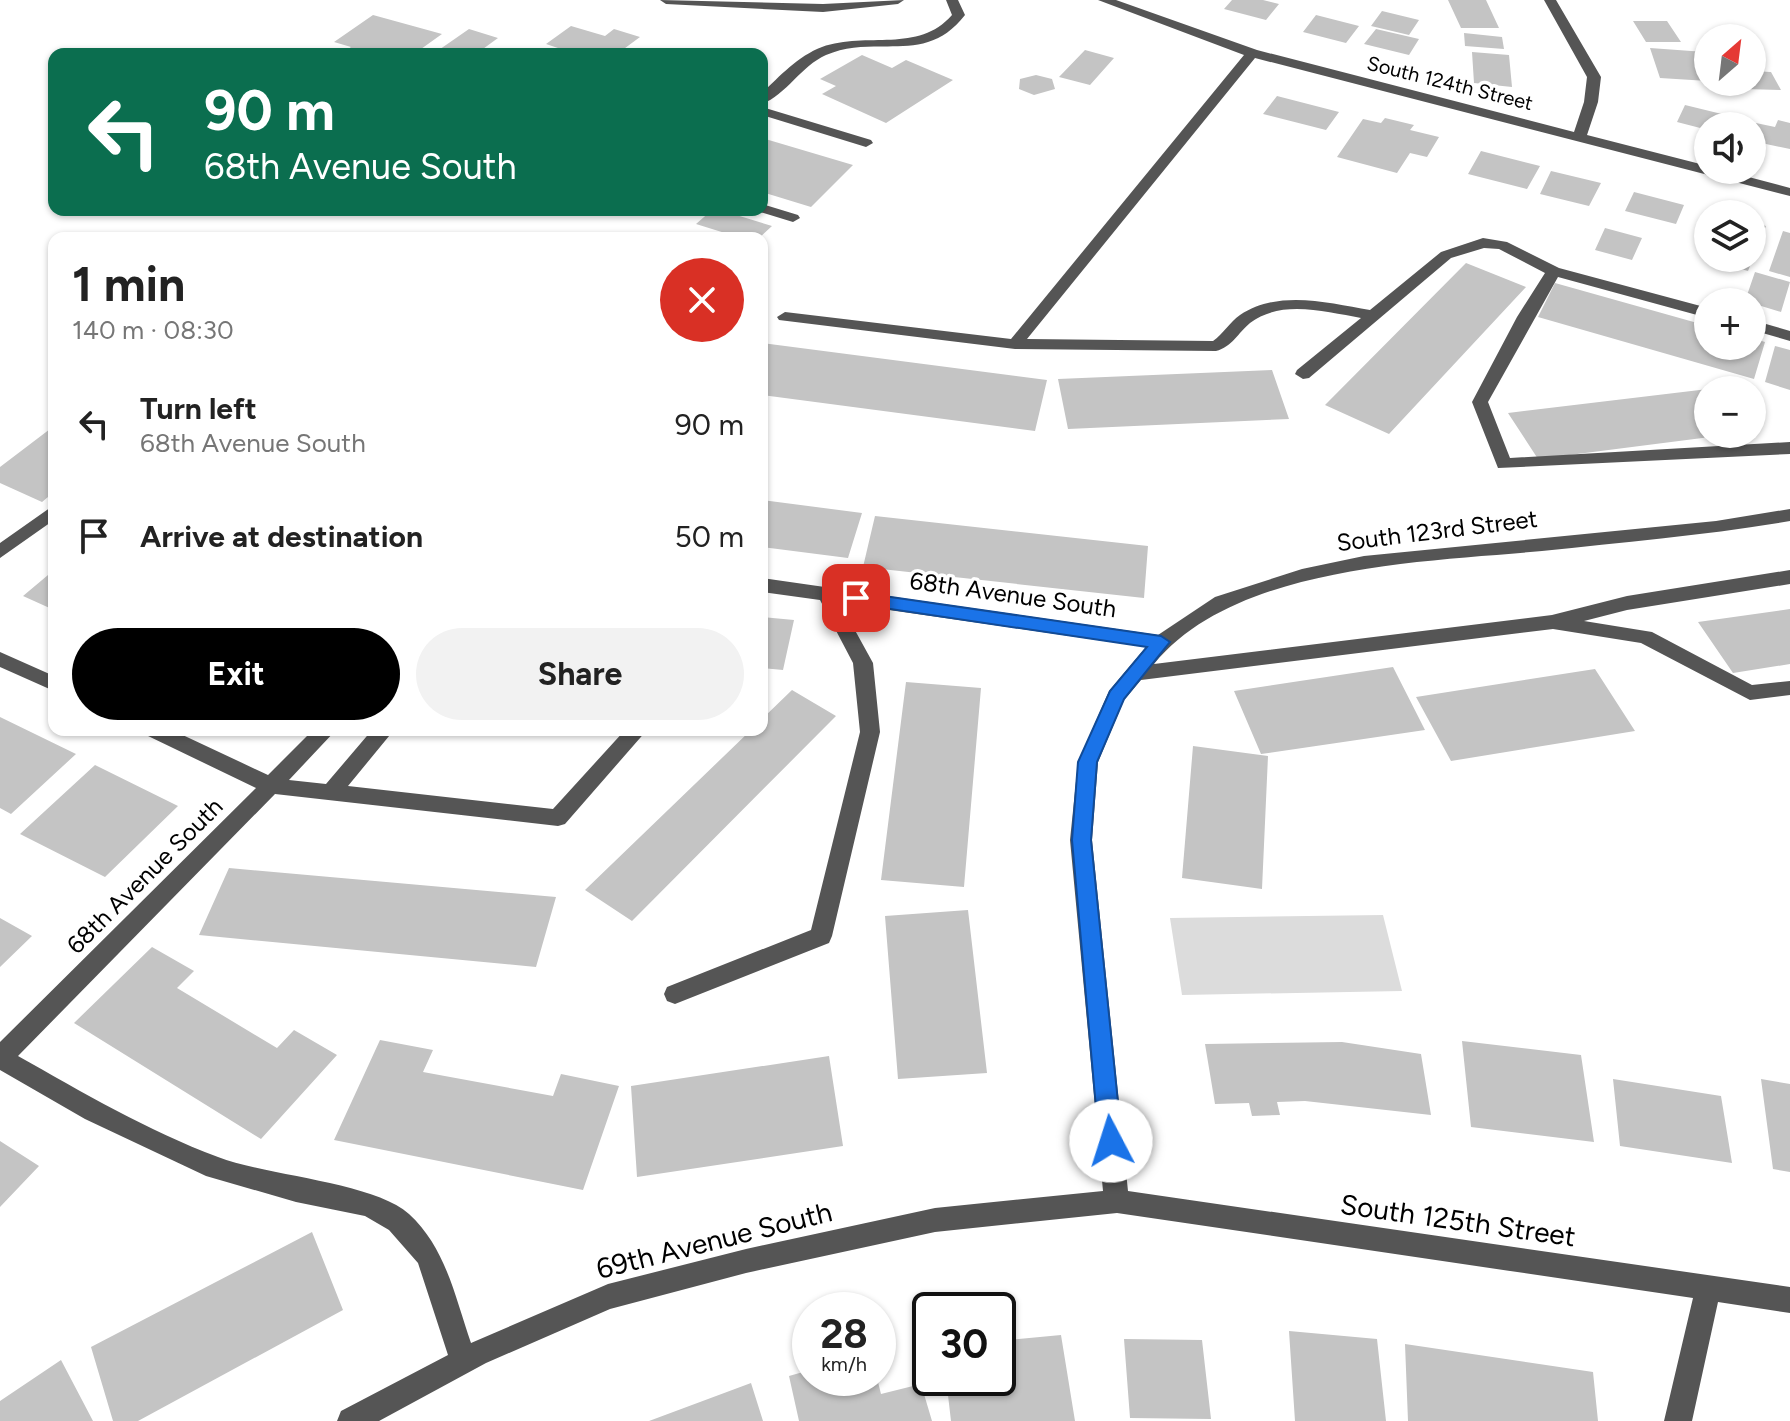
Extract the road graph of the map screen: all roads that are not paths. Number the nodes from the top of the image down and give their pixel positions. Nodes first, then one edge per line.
1 (666, 0) edge
2 (898, 0) edge
3 (952, 0) edge
4 (1104, 0) edge
5 (1550, 0) edge
6 (1252, 53) junction
7 (768, 95) edge
8 (768, 113) edge
9 (1579, 137) junction
10 (866, 143) dead end
11 (1790, 192) edge
12 (768, 210) edge
13 (793, 218) dead end
14 (1554, 271) junction
15 (1694, 309) edge
16 (1372, 315) junction
17 (785, 317) dead end
18 (1766, 329) edge
19 (1790, 336) edge
20 (1015, 344) junction
21 (1303, 374) dead end
22 (1790, 448) edge
23 (1790, 515) edge
24 (48, 516) edge
25 (0, 552) edge
26 (1790, 577) edge
27 (768, 586) edge
28 (826, 594) junction
29 (1552, 622) junction
30 (1161, 642) junction
31 (0, 659) edge
32 (1136, 673) junction
33 (48, 681) edge
34 (1790, 688) edge
35 (166, 736) edge
36 (320, 736) edge
37 (379, 736) edge
38 (632, 736) edge
39 (272, 786) junction
40 (330, 793) junction
41 (675, 994) dead end
42 (0, 1058) edge
43 (1117, 1201) junction
44 (1709, 1286) junction
45 (1790, 1300) edge
46 (463, 1361) junction
47 (351, 1421) edge
48 (1678, 1421) edge

1 - 2 street
3 - 7 street
4 - 6 street, South 124th Street
5 - 9 street
6 - 9 street, South 124th Street
6 - 20 street
8 - 10 street
9 - 11 street, South 124th Street
12 - 13 street
14 - 15 street
14 - 16 street
14 - 22 street
16 - 20 street
16 - 21 street
17 - 20 street
18 - 19 street
23 - 30 street, South 123rd Street
24 - 25 street
26 - 29 street
27 - 28 street, 68th Avenue South
28 - 30 street, 68th Avenue South
28 - 41 street
29 - 32 street
29 - 34 street
30 - 32 street, South 123rd Street
31 - 33 street
32 - 43 street, South 123rd Street
35 - 39 street
36 - 39 street, 68th Avenue South
37 - 40 street
38 - 40 street
39 - 40 street
39 - 42 street, 68th Avenue South
42 - 46 street
43 - 44 street, South 125th Street
43 - 46 street, 69th Avenue South
44 - 45 street, South 125th Street
44 - 48 street
46 - 47 street, 69th Avenue South

